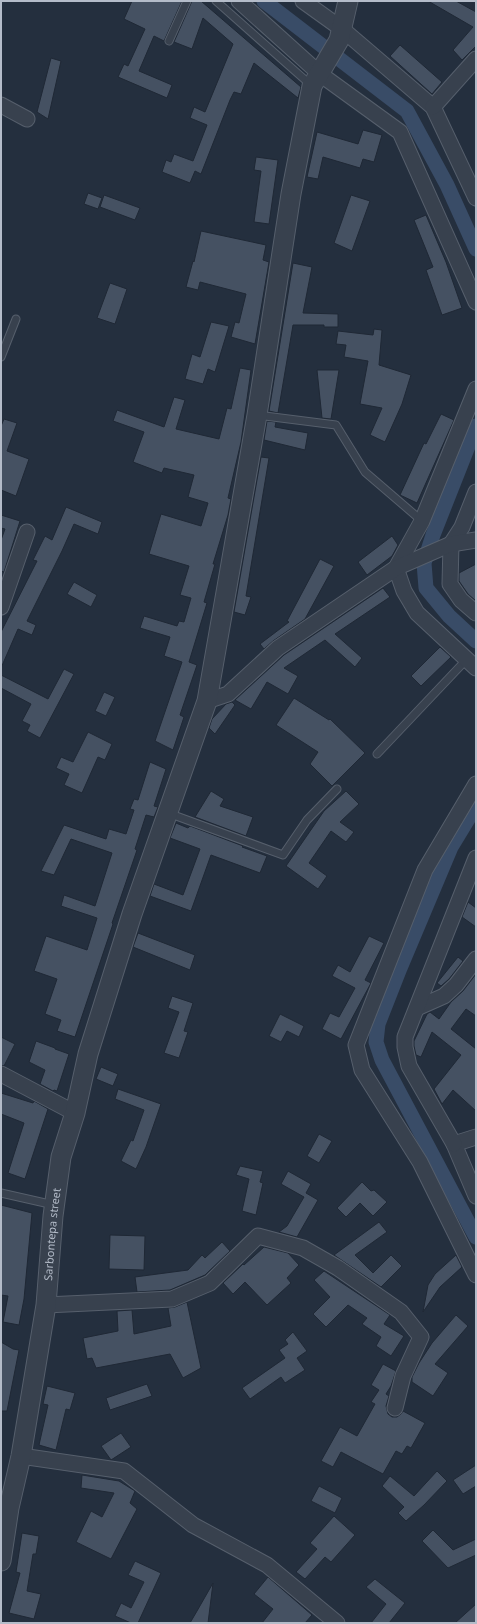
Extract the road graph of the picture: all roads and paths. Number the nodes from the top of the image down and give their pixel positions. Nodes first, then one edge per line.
1 (187, 1) edge
2 (216, 1) edge
3 (239, 1) edge
4 (303, 1) edge
5 (348, 1) edge
6 (340, 34) junction
7 (169, 41) dead end
8 (476, 59) edge
9 (319, 76) junction
10 (1, 105) edge
11 (432, 107) junction
12 (27, 119) dead end
13 (476, 198) edge
14 (476, 302) edge
15 (16, 319) dead end
16 (1, 357) edge
17 (476, 389) edge
18 (257, 415) junction
19 (476, 492) edge
20 (422, 521) junction
21 (27, 532) dead end
22 (476, 540) edge
23 (451, 544) junction
24 (403, 565) junction
25 (1, 607) edge
26 (476, 613) edge
27 (471, 664) edge
28 (207, 701) junction
29 (377, 754) dead end
30 (476, 784) edge
31 (337, 789) dead end
32 (168, 813) junction
33 (476, 858) edge
34 (476, 959) edge
35 (417, 1008) junction
36 (1, 1074) edge
37 (74, 1112) junction
38 (476, 1137) edge
39 (454, 1144) junction
40 (1, 1193) edge
41 (476, 1196) edge
42 (54, 1205) junction
43 (476, 1275) edge
44 (46, 1305) junction
45 (395, 1408) dead end
46 (21, 1456) junction
47 (5, 1507) edge
48 (1, 1561) edge
49 (337, 1623) edge

1 - 7 lane
2 - 9 lane
3 - 9 street
4 - 6 street
5 - 6 street, Sarbontepa street
6 - 9 street, Sarbontepa street
6 - 11 street
8 - 11 street
9 - 14 street
9 - 18 street, Sarbontepa street
10 - 12 street
11 - 13 street
15 - 16 lane
17 - 20 street
18 - 20 lane
18 - 28 street, Sarbontepa street
19 - 23 street
20 - 24 street
21 - 25 street
22 - 23 street
23 - 24 street
23 - 26 street
24 - 27 street
24 - 28 street
27 - 29 lane
28 - 32 street, Sarbontepa street
30 - 43 street
31 - 32 lane
32 - 37 street, Sarbontepa street
33 - 35 street
34 - 35 street
35 - 39 street
36 - 37 street
37 - 42 street, Sarbontepa street
38 - 39 street
39 - 41 street
40 - 42 lane
42 - 44 street, Sarbontepa street
44 - 45 street
44 - 46 street, Sarbontepa street
46 - 47 street, Sarbontepa street
46 - 49 street
47 - 48 street, Sarbontepa street

